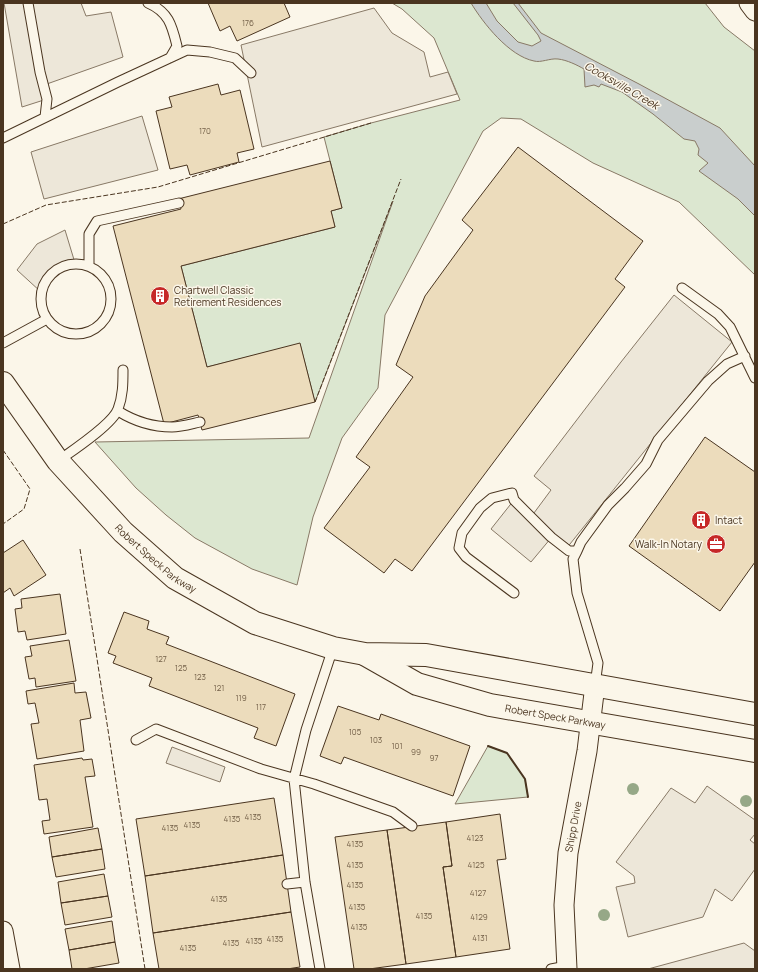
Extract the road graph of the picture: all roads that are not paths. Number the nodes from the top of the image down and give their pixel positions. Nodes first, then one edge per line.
1 (28, 3) edge
2 (148, 3) edge
3 (749, 3) edge
4 (755, 11) edge
5 (170, 58) junction
6 (252, 73) dead end
7 (45, 117) junction
8 (3, 138) edge
9 (179, 203) dead end
10 (89, 266) junction
11 (682, 288) dead end
12 (47, 319) junction
13 (3, 343) edge
14 (745, 356) junction
15 (124, 370) dead end
16 (755, 378) edge
17 (3, 383) edge
18 (118, 411) junction
19 (200, 422) dead end
20 (58, 461) junction
21 (576, 551) junction
22 (514, 593) dead end
23 (333, 648) junction
24 (365, 654) junction
25 (595, 685) junction
26 (755, 714) edge
27 (591, 722) junction
28 (136, 740) dead end
29 (755, 751) edge
30 (294, 779) junction
31 (412, 826) dead end
32 (305, 882) junction
33 (287, 884) dead end
34 (3, 931) edge
35 (561, 968) edge
36 (10, 969) edge
37 (320, 969) edge

1 - 7 lane
2 - 5 lane
3 - 4 street
5 - 6 lane
5 - 7 lane
7 - 8 lane
9 - 10 lane
10 - 12 lane
10 - 12 lane
11 - 14 lane
12 - 13 lane
14 - 16 lane
14 - 21 lane
15 - 18 lane
17 - 20 street, Robert Speck Parkway
18 - 19 lane
18 - 20 lane
20 - 23 street, Robert Speck Parkway
21 - 22 lane
21 - 25 lane
23 - 24 street, Robert Speck Parkway
23 - 30 lane
24 - 25 street, Robert Speck Parkway
24 - 27 street, Robert Speck Parkway
25 - 26 street, Robert Speck Parkway
25 - 27 street, Shipp Drive
27 - 29 street, Robert Speck Parkway
27 - 35 street, Shipp Drive
28 - 30 lane
30 - 31 lane
30 - 32 lane
32 - 33 lane
32 - 37 lane
34 - 36 street

